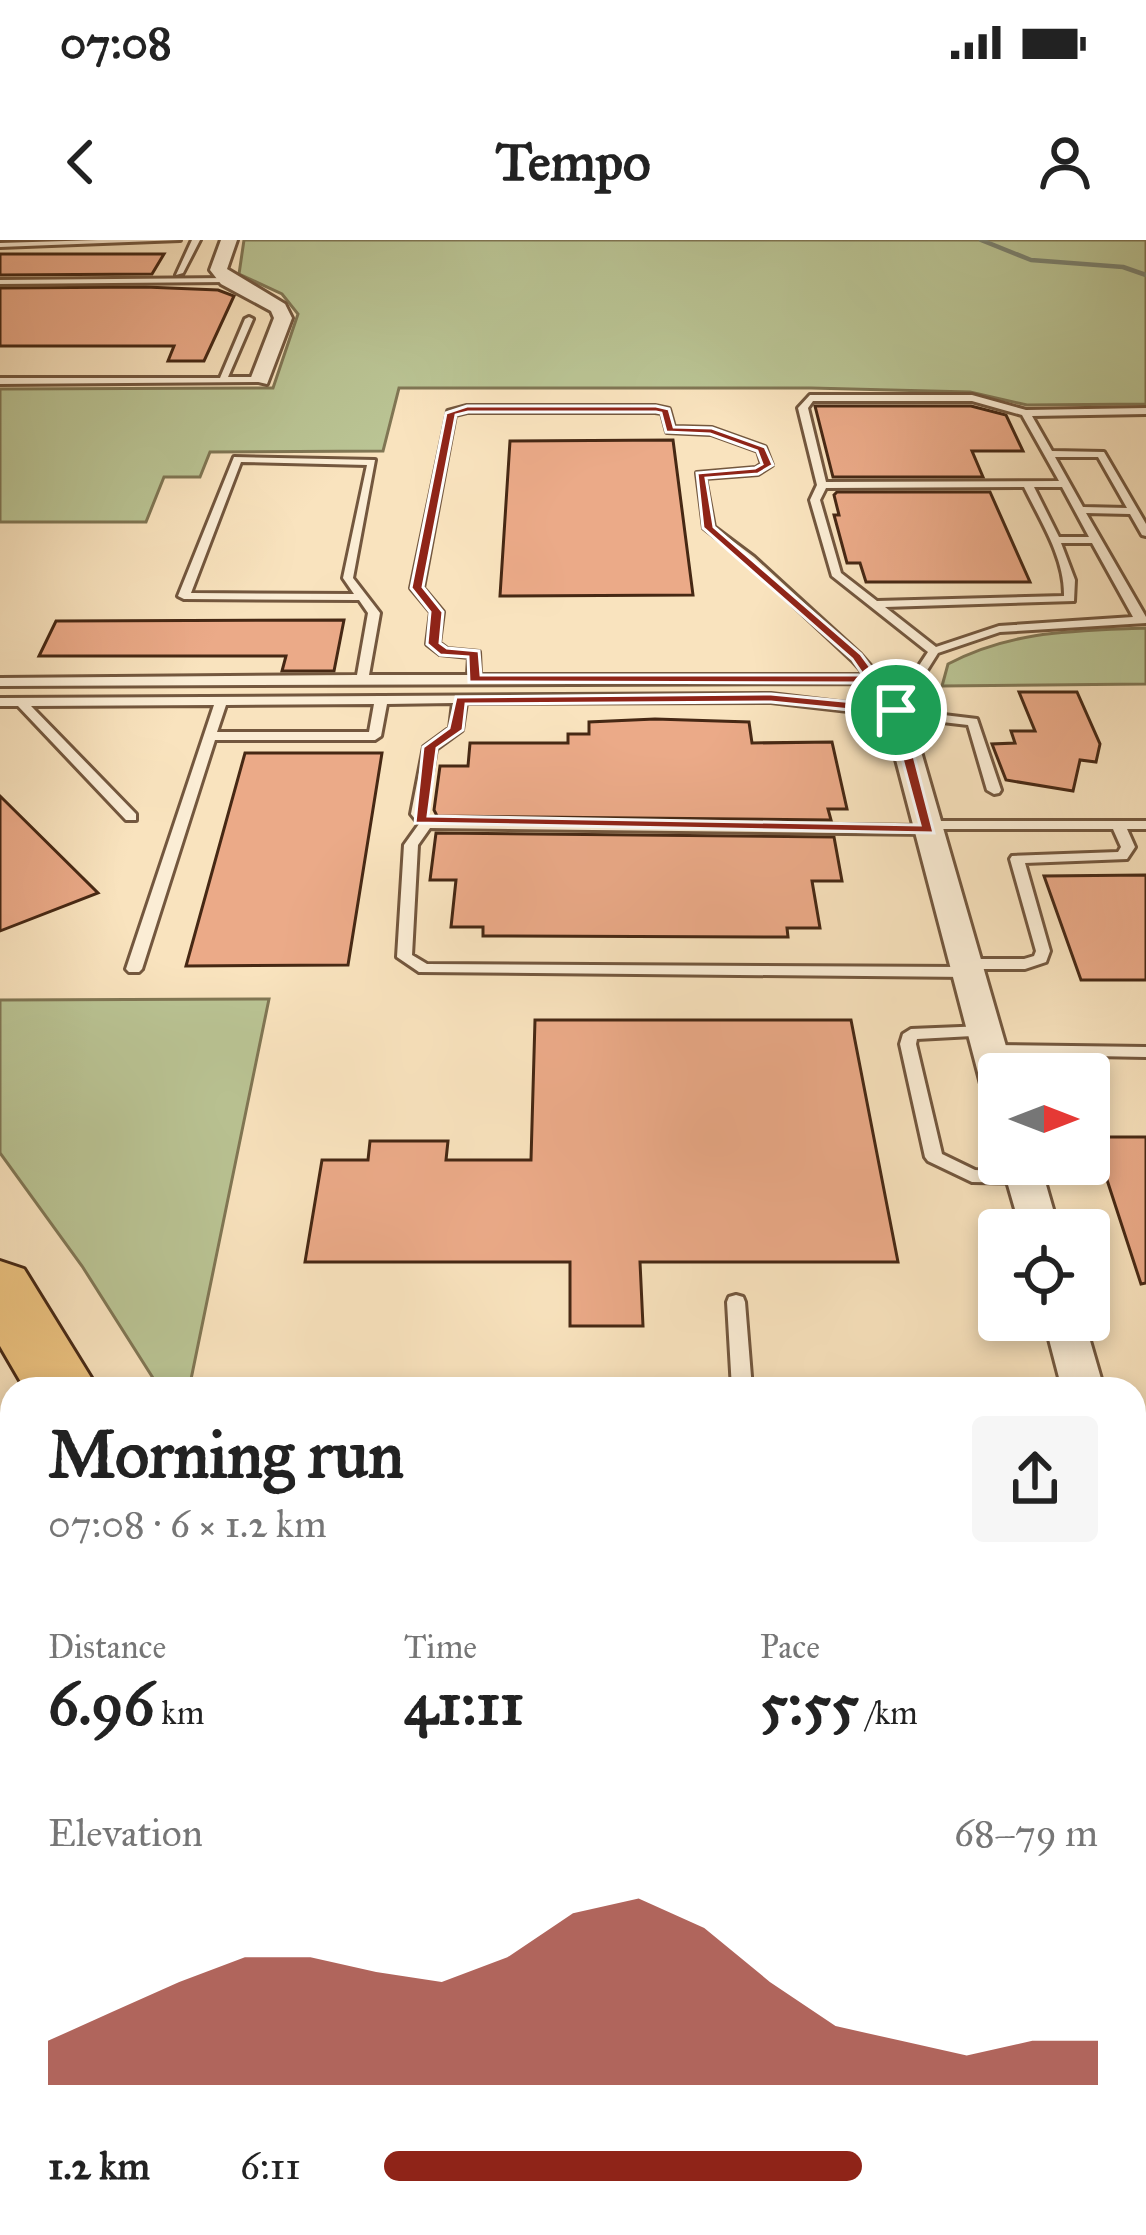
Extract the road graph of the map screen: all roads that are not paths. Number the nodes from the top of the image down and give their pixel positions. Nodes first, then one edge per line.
1 (176, 240) edge
2 (196, 240) edge
3 (229, 240) edge
4 (0, 245) edge
5 (179, 273) dead end
6 (227, 280) junction
7 (0, 281) edge
8 (249, 320) dead end
9 (223, 380) junction
10 (260, 380) joint
11 (0, 381) edge
12 (1146, 411) edge
13 (1026, 413) junction
14 (1048, 454) junction
15 (1028, 484) junction
16 (1065, 484) junction
17 (822, 485) junction
18 (1080, 510) junction
19 (1133, 511) junction
20 (1146, 533) edge
21 (1055, 540) junction
22 (1096, 540) junction
23 (1122, 588) junction
24 (1146, 588) edge
25 (361, 597) junction
26 (875, 604) junction
27 (1143, 620) edge
28 (934, 651) junction
29 (362, 679) junction
30 (474, 679) junction
31 (868, 679) junction
32 (0, 682) edge
33 (381, 700) junction
34 (460, 700) junction
35 (220, 701) junction
36 (0, 702) edge
37 (21, 702) junction
38 (896, 710) junction
39 (209, 736) junction
40 (994, 790) dead end
41 (131, 817) dead end
42 (426, 824) junction
43 (1118, 825) junction
44 (1146, 825) edge
45 (928, 827) junction
46 (967, 968) junction
47 (134, 969) dead end
48 (987, 1040) junction
49 (1146, 1052) edge
50 (991, 1053) edge
51 (978, 1175) edge
52 (736, 1302) dead end
53 (6, 1305) edge
54 (1070, 1341) edge
55 (54, 1377) edge
56 (741, 1377) edge
57 (1080, 1377) edge

1 - 4 lane
2 - 5 lane
3 - 6 street
6 - 7 lane
6 - 10 street
8 - 9 lane
9 - 10 lane
9 - 11 lane
12 - 13 lane
13 - 14 lane
13 - 17 lane
14 - 16 lane
14 - 19 lane
15 - 16 lane
15 - 17 lane
15 - 21 lane
16 - 18 lane
17 - 26 lane
18 - 19 lane
18 - 22 lane
19 - 20 lane
21 - 22 lane
21 - 26 lane
22 - 23 lane
23 - 24 lane
23 - 27 lane
25 - 25 lane
25 - 29 lane
26 - 28 lane
27 - 28 lane
28 - 38 lane
29 - 30 lane
29 - 32 lane
30 - 31 lane
30 - 31 lane
31 - 38 lane
33 - 34 lane
33 - 35 lane
33 - 39 lane
34 - 38 lane
34 - 42 lane
35 - 37 lane
35 - 39 lane
36 - 37 lane
37 - 41 lane
38 - 40 lane
38 - 45 street
39 - 47 lane
42 - 45 lane
42 - 46 lane
43 - 44 lane
43 - 45 lane
43 - 46 lane
45 - 46 street
46 - 48 street
48 - 49 lane
48 - 50 street
48 - 51 lane
52 - 56 lane
53 - 55 highway
54 - 57 street

